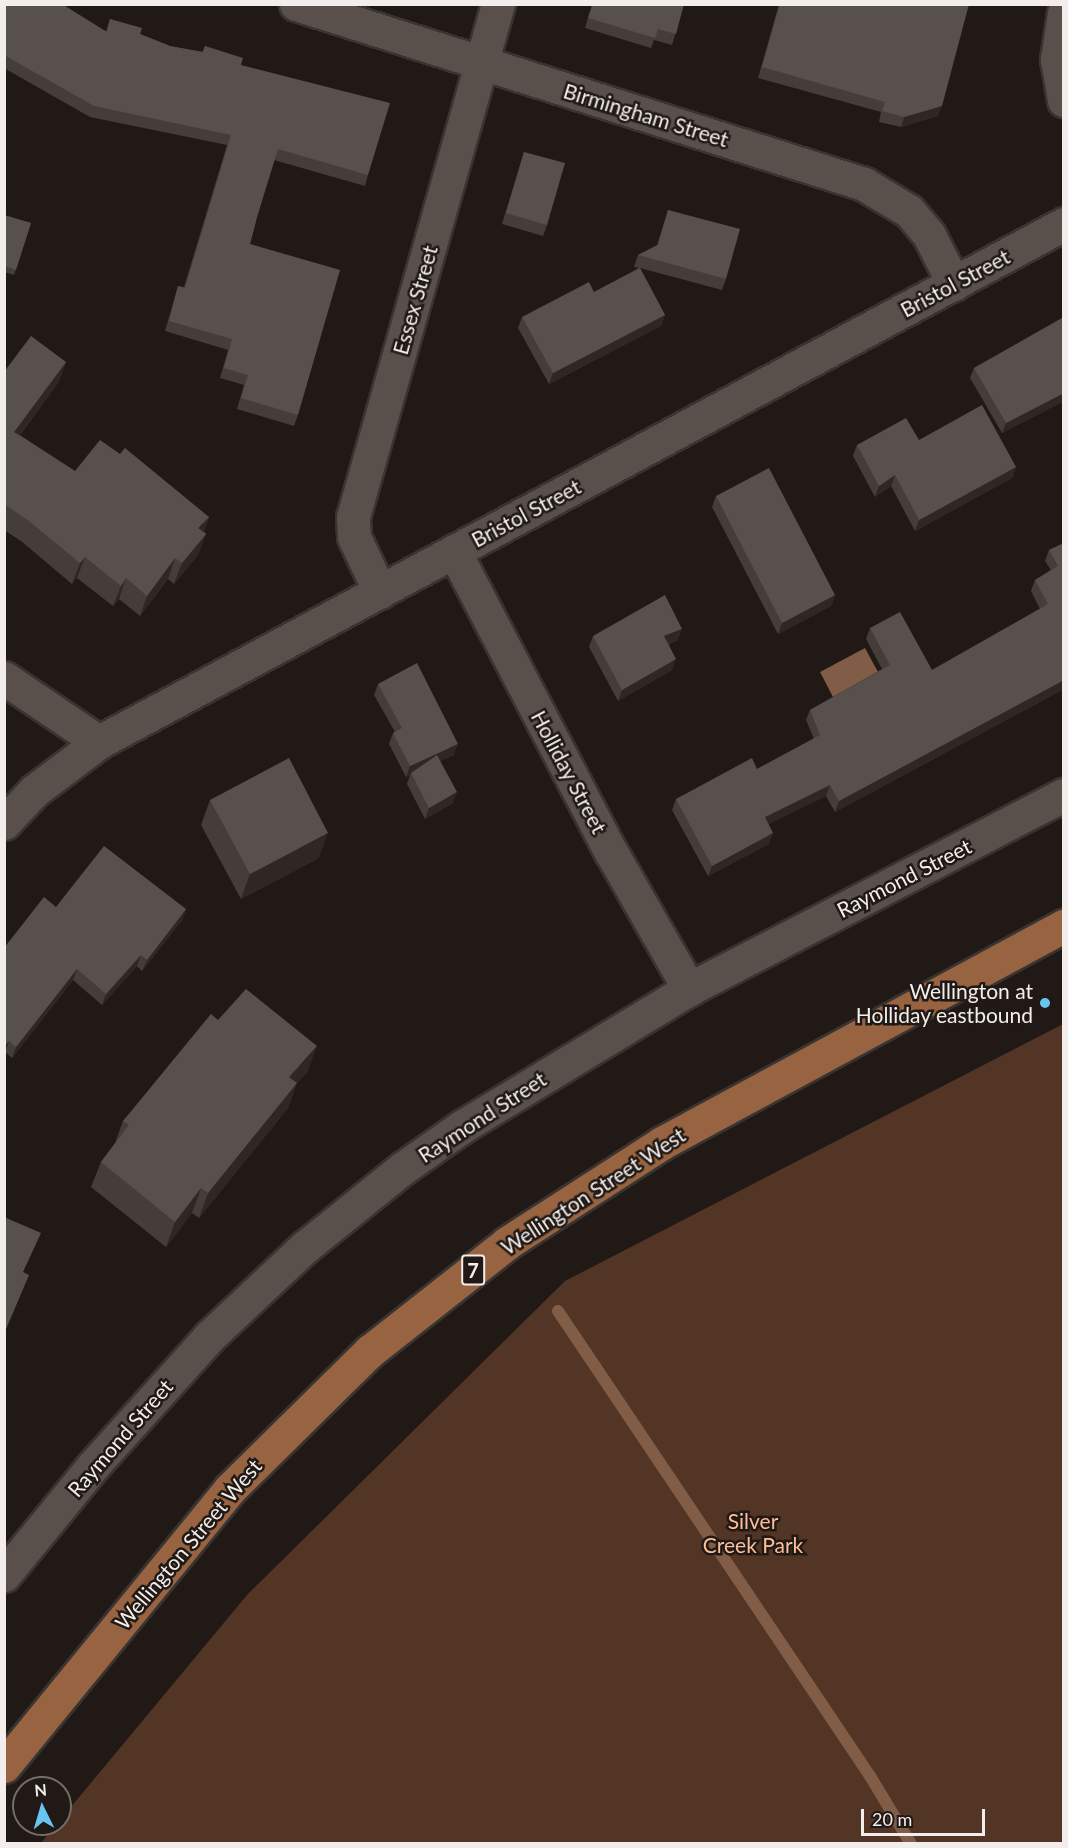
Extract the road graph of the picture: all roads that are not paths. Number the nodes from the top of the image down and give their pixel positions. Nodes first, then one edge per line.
1 (296, 4) edge
2 (498, 4) edge
3 (1064, 13) edge
4 (482, 63) junction
5 (1064, 100) edge
6 (1064, 224) edge
7 (954, 284) junction
8 (454, 551) junction
9 (380, 592) junction
10 (4, 678) edge
11 (99, 742) junction
12 (1064, 795) edge
13 (4, 822) edge
14 (1064, 926) edge
15 (689, 989) junction
16 (4, 1575) edge
17 (4, 1766) edge

1 - 4 street, Birmingham Street
2 - 4 street, Essex Street
3 - 5 street
4 - 7 street, Birmingham Street
4 - 9 street, Essex Street
6 - 7 street, Bristol Street
7 - 8 street, Bristol Street
8 - 9 street, Bristol Street
8 - 15 street, Holliday Street
9 - 11 street, Bristol Street
10 - 11 street
11 - 13 street, Bristol Street
12 - 15 street, Raymond Street
14 - 17 main road, Wellington Street West / 7
15 - 16 street, Raymond Street

